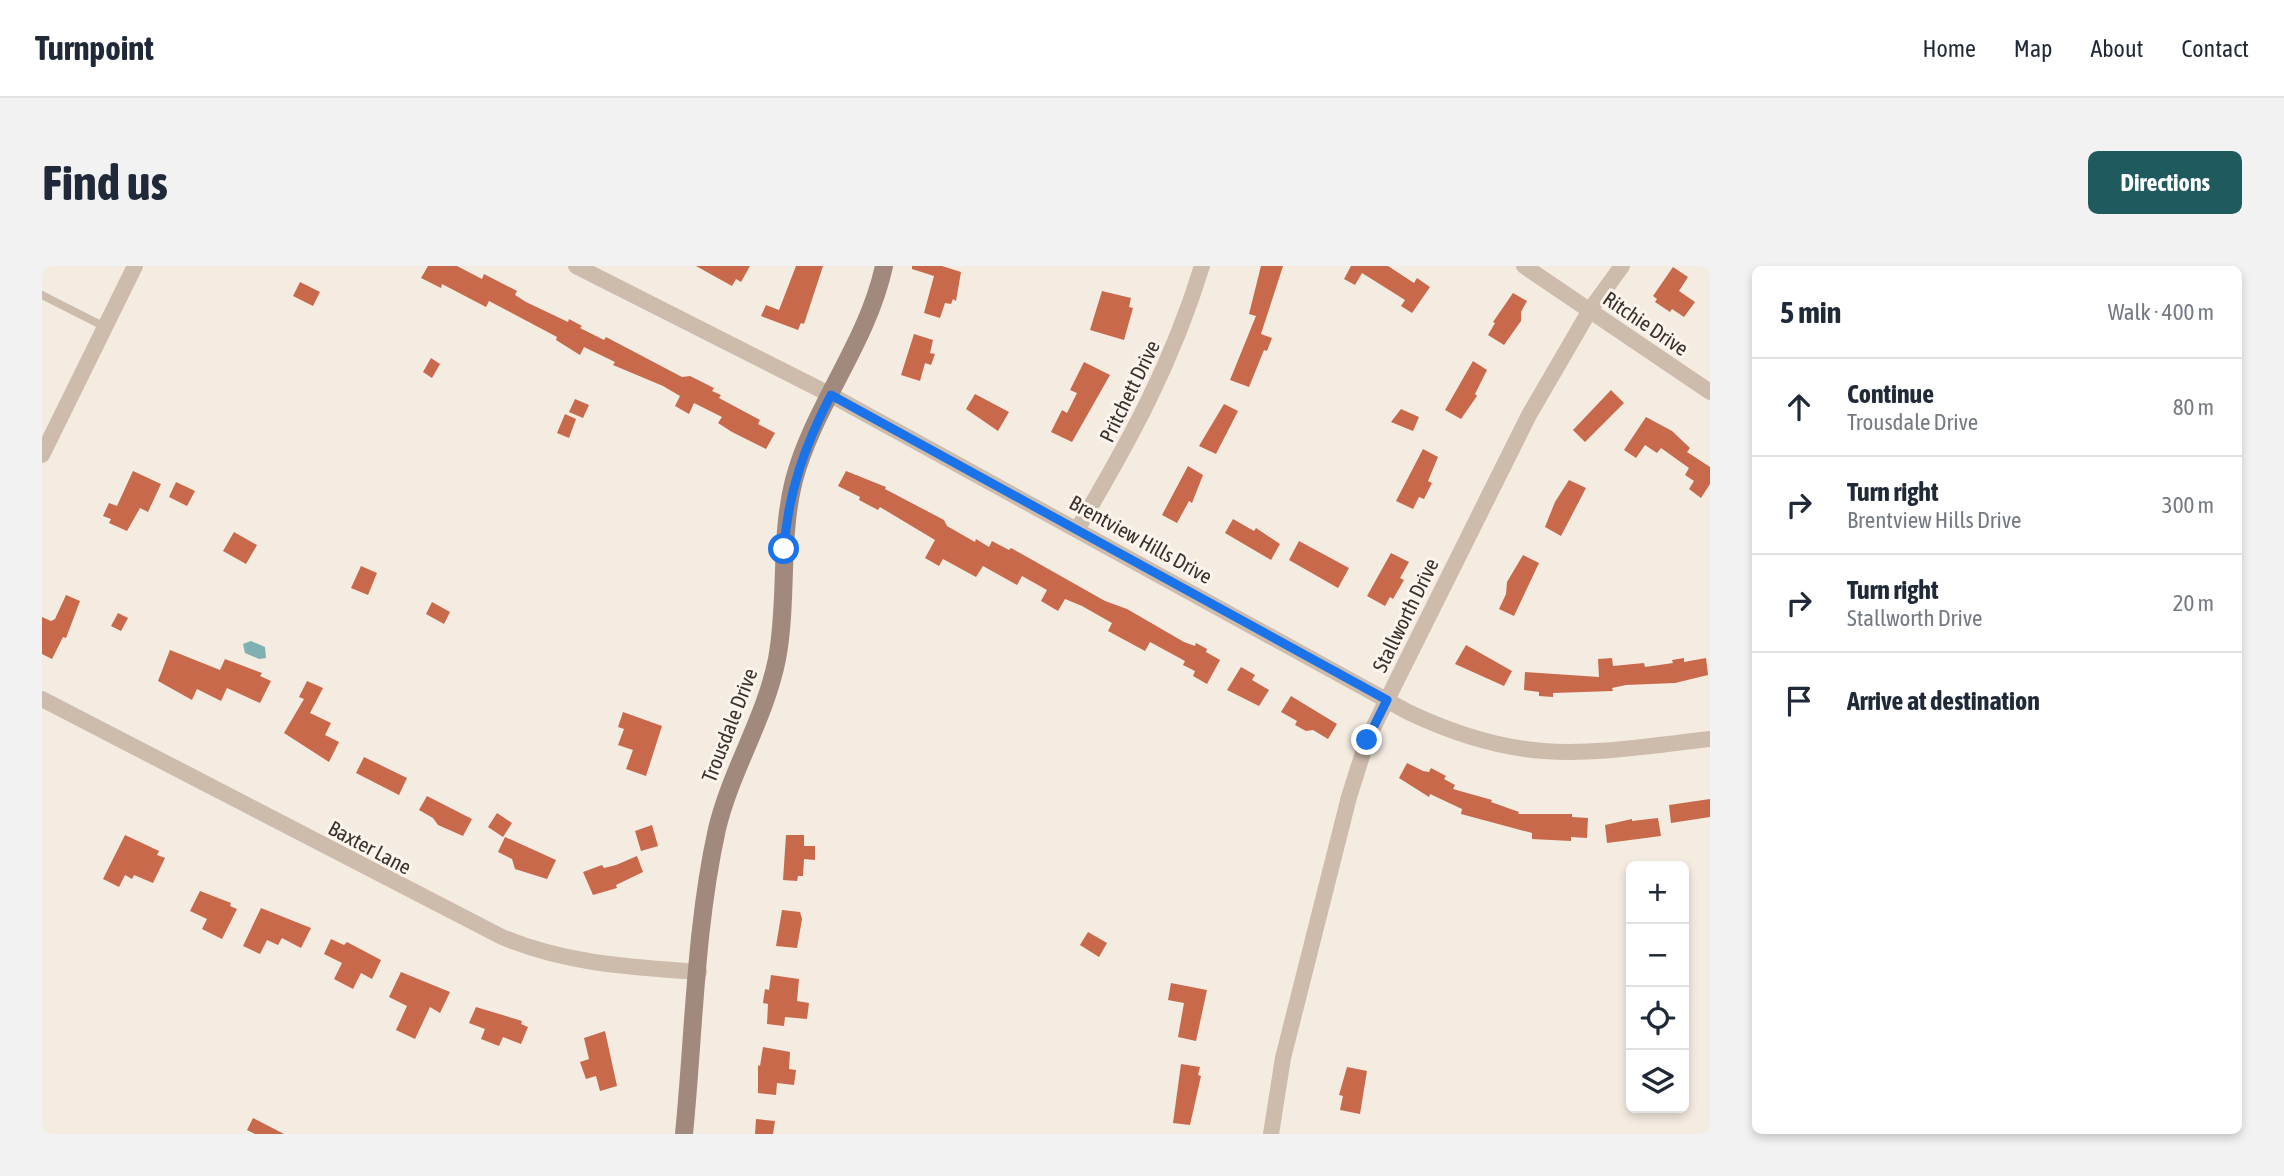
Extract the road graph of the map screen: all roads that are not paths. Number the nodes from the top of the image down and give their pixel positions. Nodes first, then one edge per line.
1 (135, 266) edge
2 (576, 266) edge
3 (884, 266) edge
4 (1202, 266) edge
5 (1524, 266) edge
6 (1622, 266) edge
7 (42, 295) edge
8 (1590, 310) junction
9 (105, 327) junction
10 (1710, 392) edge
11 (831, 395) junction
12 (42, 455) edge
13 (1078, 528) junction
14 (42, 699) edge
15 (1387, 700) junction
16 (1710, 739) edge
17 (699, 972) junction
18 (684, 1134) edge
19 (1271, 1134) edge

1 - 9 street
2 - 11 street, Brentview Hills Drive
3 - 11 street, Trousdale Drive
4 - 13 street, Pritchett Drive
5 - 8 street, Ritchie Drive
6 - 8 street, Stallworth Drive
7 - 9 lane
8 - 10 street, Ritchie Drive
8 - 15 street, Stallworth Drive
9 - 12 street
11 - 13 street, Brentview Hills Drive
11 - 17 street, Trousdale Drive
13 - 15 street, Brentview Hills Drive
14 - 17 street, Baxter Lane
15 - 16 street, Brentview Hills Drive
15 - 19 street, Stallworth Drive
17 - 18 street, Trousdale Drive

